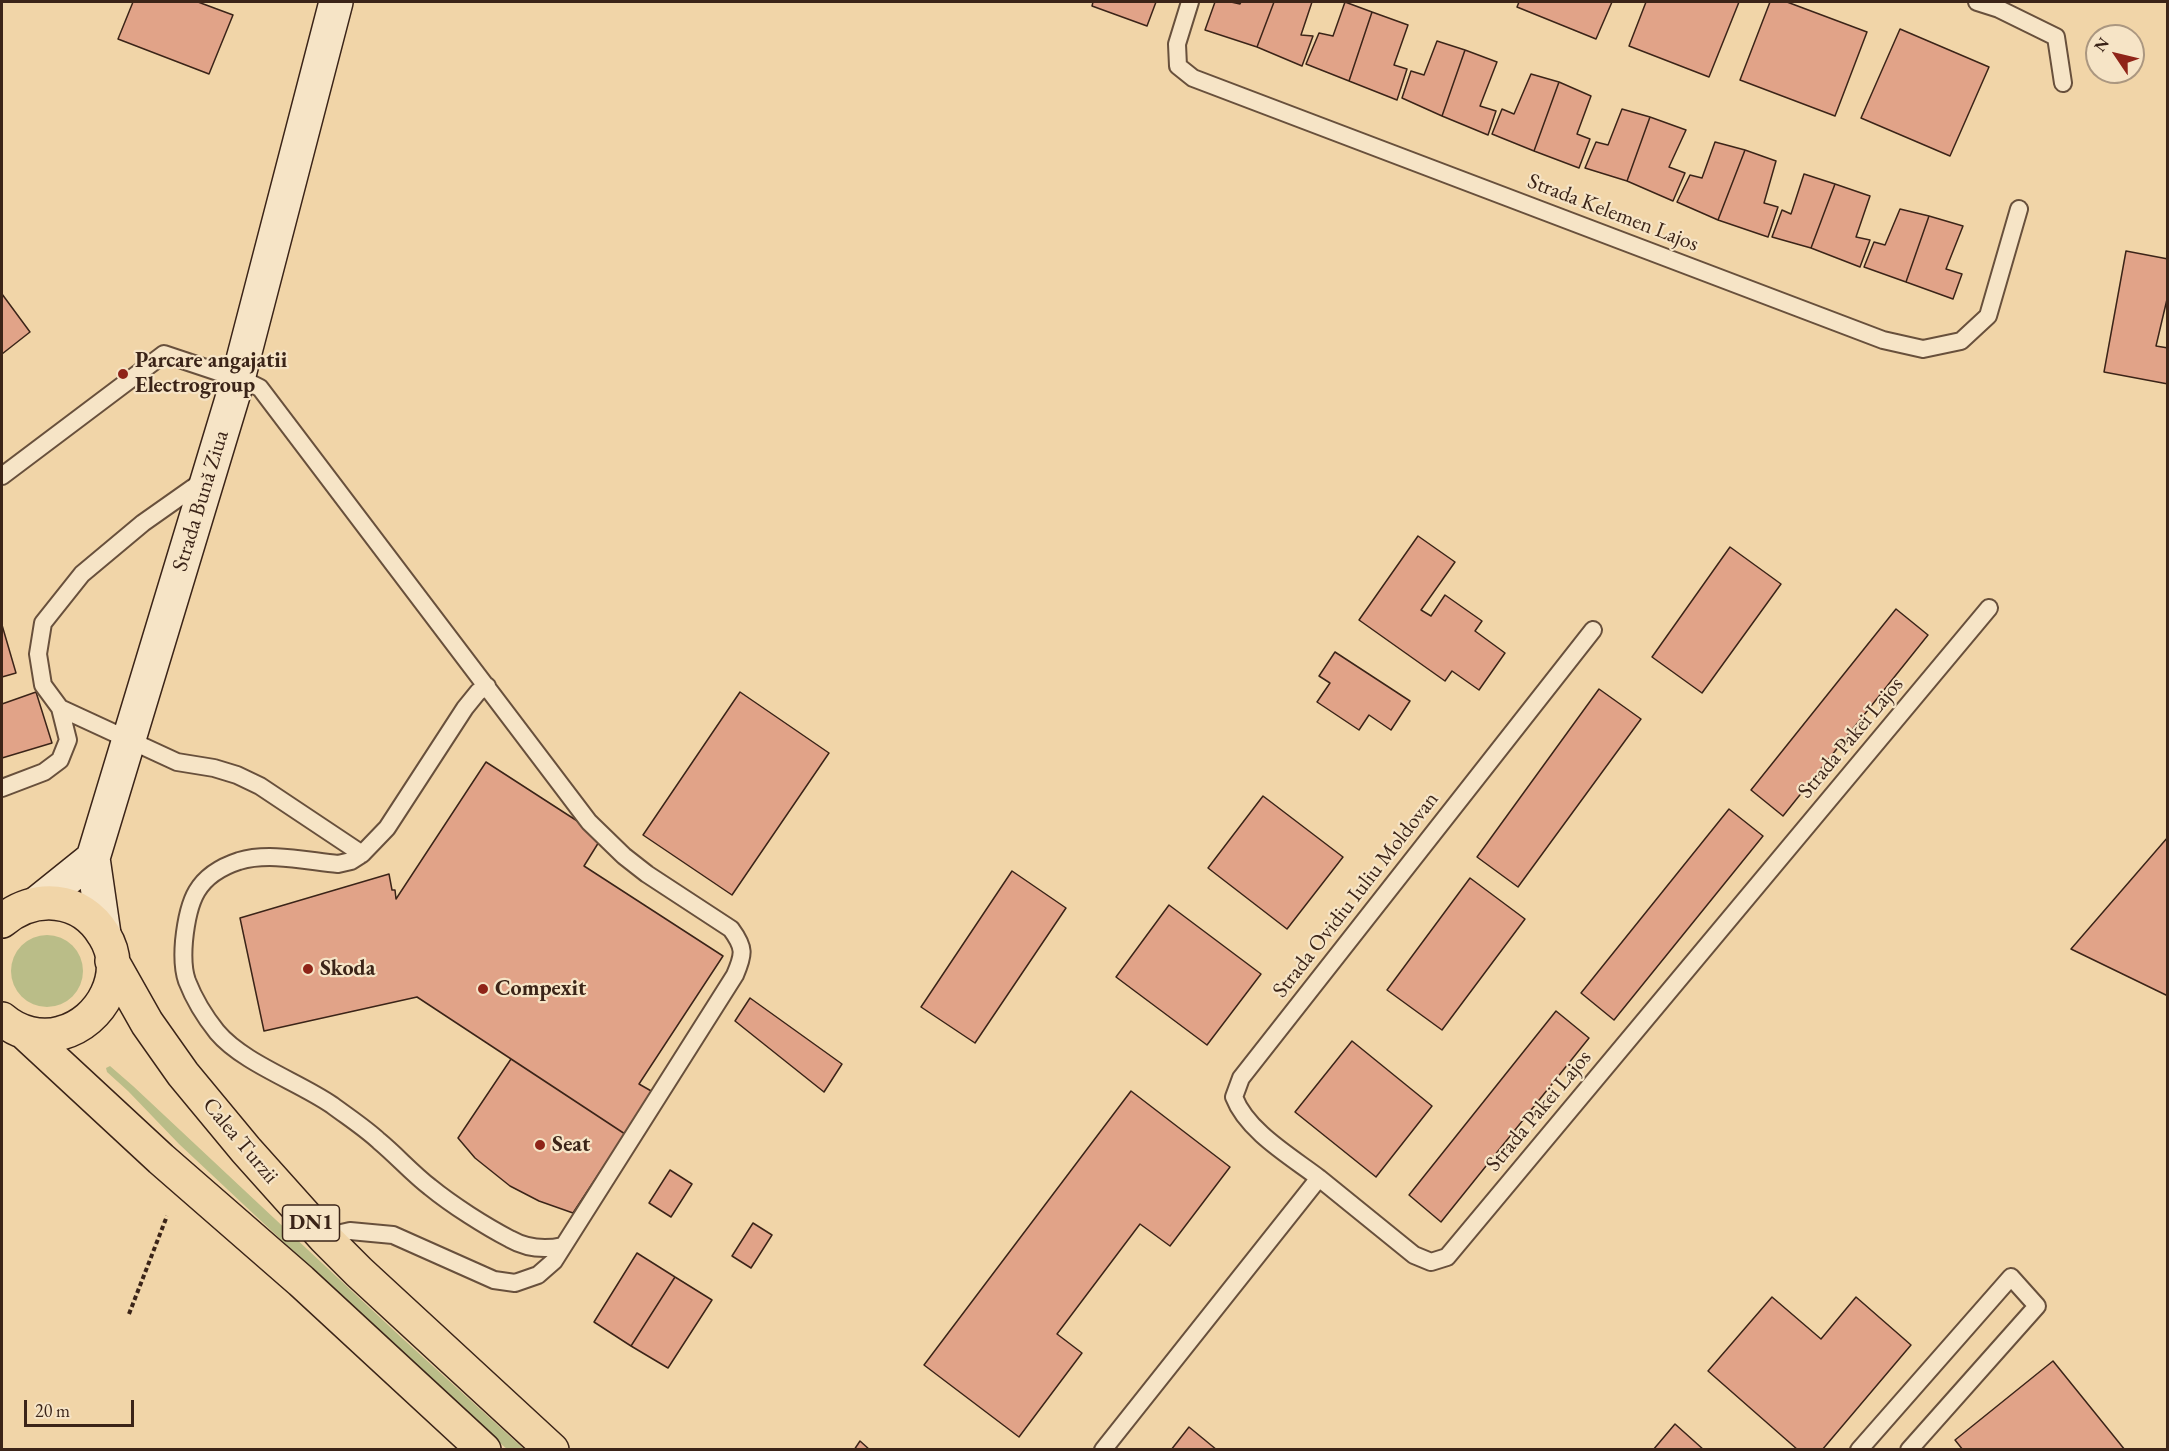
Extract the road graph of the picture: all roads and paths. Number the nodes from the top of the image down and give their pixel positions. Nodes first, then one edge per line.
1 (336, 2) edge
2 (1190, 2) edge
3 (1977, 2) edge
4 (2063, 83) dead end
5 (2019, 209) dead end
6 (238, 379) junction
7 (2, 476) edge
8 (207, 478) junction
9 (1989, 608) dead end
10 (1593, 630) dead end
11 (487, 686) junction
12 (60, 708) junction
13 (128, 740) junction
14 (2, 788) edge
15 (362, 854) junction
16 (93, 858) junction
17 (23, 901) edge
18 (2, 921) edge
19 (108, 947) junction
20 (13, 1026) edge
21 (1319, 1178) junction
22 (167, 1216) dead end
23 (324, 1238) junction
24 (563, 1246) junction
25 (129, 1314) dead end
26 (484, 1449) edge
27 (552, 1449) edge
28 (1103, 1449) edge
29 (1859, 1449) edge
30 (1908, 1449) edge

1 - 6 main road, Strada Bună Ziua
2 - 5 lane, Strada Kelemen Lajos
3 - 4 lane
6 - 7 lane
6 - 8 main road, Strada Bună Ziua
6 - 11 lane
8 - 12 lane
8 - 13 main road, Strada Bună Ziua
9 - 21 lane, Strada Pakei Lajos
10 - 21 lane, Strada Ovidiu Iuliu Moldovan
11 - 15 lane
11 - 24 lane
12 - 13 lane
12 - 14 lane
13 - 15 lane
13 - 16 main road, Strada Bună Ziua
15 - 24 lane
16 - 17 main road
16 - 19 main road, Strada Bună Ziua
17 - 18 main road
17 - 19 main road, DN1
19 - 20 main road
19 - 23 main road, Calea Turzii / DN1
20 - 26 main road, DN1
21 - 28 lane
22 - 25 path
23 - 24 lane
23 - 27 main road, Calea Turzii / DN1
29 - 30 lane

